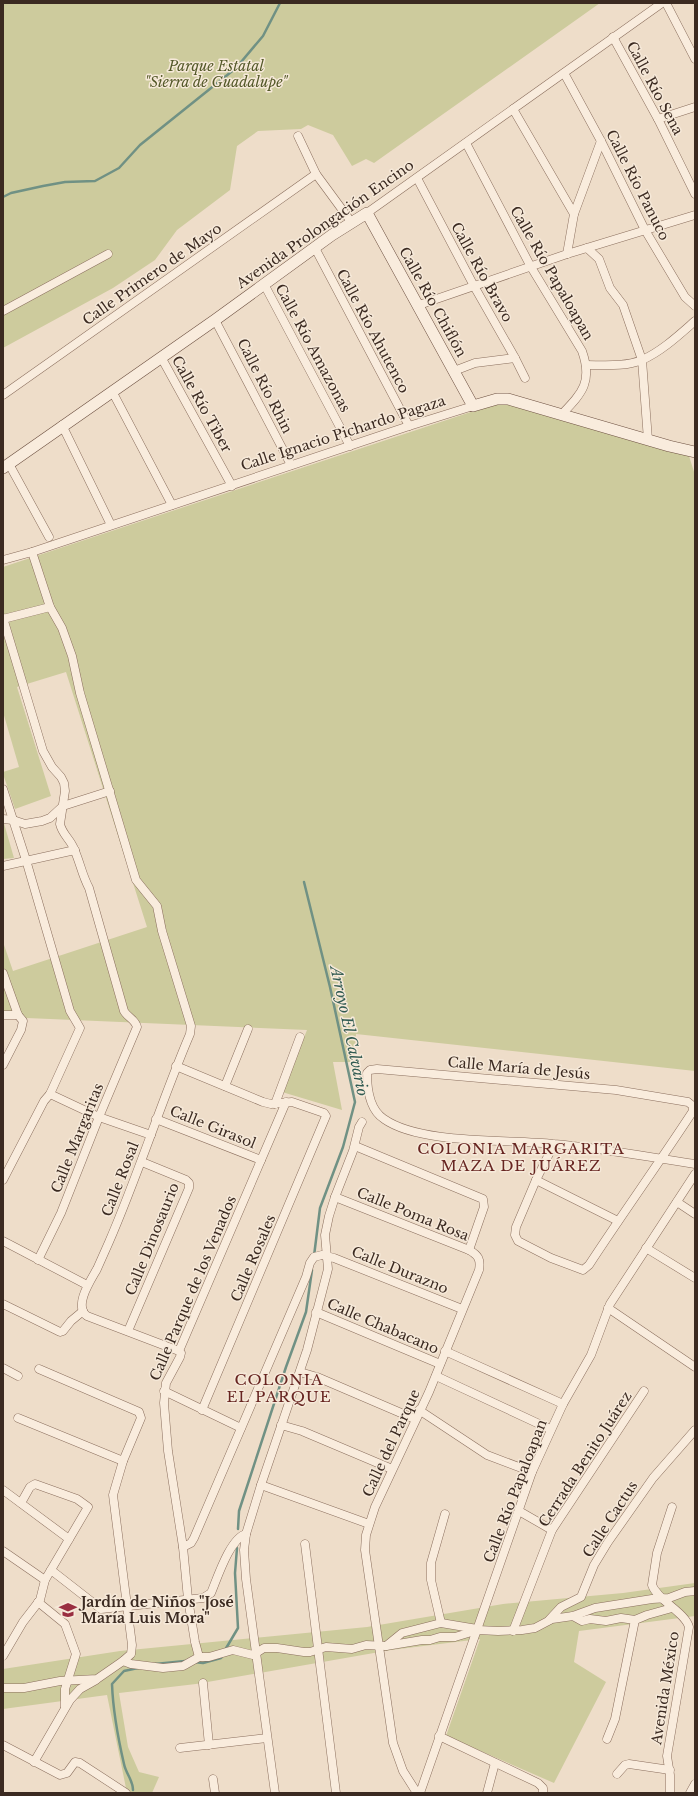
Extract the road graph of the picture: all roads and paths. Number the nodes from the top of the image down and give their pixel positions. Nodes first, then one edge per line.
1 (662, 3) edge
2 (666, 3) edge
3 (613, 37) junction
4 (695, 58) edge
5 (564, 73) junction
6 (695, 107) edge
7 (513, 109) junction
8 (658, 119) junction
9 (298, 136) dead end
10 (601, 141) junction
11 (466, 143) junction
12 (316, 174) junction
13 (416, 178) junction
14 (695, 194) edge
15 (367, 213) junction
16 (574, 214) junction
17 (695, 215) edge
18 (352, 223) junction
19 (645, 230) junction
20 (314, 248) junction
21 (587, 248) junction
22 (108, 254) dead end
23 (567, 254) junction
24 (531, 267) junction
25 (264, 284) junction
26 (474, 286) junction
27 (419, 305) junction
28 (695, 306) edge
29 (3, 311) edge
30 (215, 320) junction
31 (695, 321) edge
32 (161, 357) junction
33 (516, 358) junction
34 (642, 360) junction
35 (586, 365) junction
36 (454, 371) junction
37 (525, 378) dead end
38 (112, 391) junction
39 (3, 396) edge
40 (473, 406) junction
41 (562, 414) junction
42 (62, 425) junction
43 (409, 426) junction
44 (648, 440) junction
45 (350, 446) junction
46 (695, 452) edge
47 (291, 465) junction
48 (6, 466) edge
49 (232, 486) junction
50 (172, 505) junction
51 (111, 525) junction
52 (49, 537) dead end
53 (32, 552) junction
54 (3, 560) edge
55 (50, 607) junction
56 (3, 619) edge
57 (3, 789) edge
58 (110, 790) junction
59 (63, 806) junction
60 (3, 819) edge
61 (13, 820) junction
62 (75, 850) junction
63 (26, 860) junction
64 (3, 866) edge
65 (3, 973) edge
66 (3, 1015) edge
67 (18, 1015) junction
68 (248, 1029) dead end
69 (300, 1037) dead end
70 (3, 1065) edge
71 (176, 1066) junction
72 (225, 1086) junction
73 (50, 1094) junction
74 (286, 1102) junction
75 (275, 1104) junction
76 (99, 1117) junction
77 (156, 1119) junction
78 (362, 1122) dead end
79 (151, 1135) junction
80 (554, 1144) junction
81 (355, 1146) junction
82 (662, 1159) junction
83 (261, 1160) junction
84 (142, 1162) junction
85 (695, 1164) edge
86 (695, 1174) edge
87 (3, 1180) edge
88 (536, 1180) junction
89 (335, 1197) junction
90 (677, 1202) junction
91 (695, 1214) edge
92 (618, 1221) junction
93 (3, 1241) edge
94 (646, 1248) junction
95 (469, 1250) junction
96 (327, 1256) junction
97 (479, 1258) joint
98 (38, 1260) junction
99 (695, 1278) edge
100 (87, 1285) junction
101 (3, 1304) edge
102 (608, 1308) junction
103 (462, 1309) junction
104 (83, 1310) junction
105 (316, 1312) junction
106 (128, 1331) junction
107 (445, 1351) junction
108 (179, 1352) junction
109 (440, 1364) junction
110 (695, 1367) edge
111 (3, 1368) edge
112 (39, 1369) dead end
113 (300, 1372) junction
114 (18, 1376) dead end
115 (436, 1376) junction
116 (164, 1391) junction
117 (644, 1391) dead end
118 (563, 1404) junction
119 (202, 1410) junction
120 (419, 1410) junction
121 (18, 1418) dead end
122 (415, 1419) junction
123 (281, 1425) junction
124 (241, 1428) junction
125 (550, 1429) junction
126 (695, 1430) edge
127 (123, 1461) junction
128 (392, 1469) junction
129 (532, 1472) junction
130 (261, 1485) junction
131 (3, 1490) edge
132 (21, 1503) junction
133 (672, 1506) dead end
134 (519, 1510) junction
135 (445, 1514) dead end
136 (369, 1524) junction
137 (552, 1530) junction
138 (246, 1534) junction
139 (69, 1540) junction
140 (306, 1544) dead end
141 (183, 1547) junction
142 (3, 1551) edge
143 (51, 1570) junction
144 (45, 1580) junction
145 (695, 1591) edge
146 (662, 1598) junction
147 (188, 1600) junction
148 (38, 1602) junction
149 (127, 1606) junction
150 (672, 1608) junction
151 (573, 1616) junction
152 (549, 1620) junction
153 (635, 1620) junction
154 (441, 1622) junction
155 (478, 1630) junction
156 (513, 1631) junction
157 (383, 1645) junction
158 (318, 1649) junction
159 (256, 1654) junction
160 (3, 1656) edge
161 (199, 1657) junction
162 (123, 1661) junction
163 (97, 1679) junction
164 (68, 1680) junction
165 (203, 1683) dead end
166 (3, 1688) edge
167 (65, 1707) junction
168 (439, 1736) junction
169 (267, 1738) junction
170 (607, 1739) dead end
171 (3, 1745) edge
172 (209, 1745) junction
173 (180, 1748) dead end
174 (34, 1762) junction
175 (495, 1763) junction
176 (670, 1770) junction
177 (617, 1774) dead end
178 (213, 1779) dead end
179 (695, 1784) edge
180 (543, 1791) edge
181 (126, 1793) edge
182 (214, 1793) edge
183 (275, 1793) edge
184 (336, 1793) edge
185 (419, 1793) edge
186 (487, 1793) edge
187 (670, 1793) edge
188 (690, 1793) edge

1 - 3 street, Avenida Prolongación Encino
2 - 4 street
3 - 5 street, Avenida Prolongación Encino
3 - 8 street, Calle Río Sena
5 - 7 street, Avenida Prolongación Encino
5 - 10 street, Calle Río Panuco
6 - 8 street
7 - 11 street, Avenida Prolongación Encino
7 - 16 street
8 - 14 street, Calle Río Sena
9 - 12 street
10 - 16 street
10 - 19 street, Calle Río Panuco
11 - 13 street, Avenida Prolongación Encino
11 - 24 street, Calle Río Papaloapan
12 - 18 street
12 - 39 street, Calle Primero de Mayo
13 - 15 street, Avenida Prolongación Encino
13 - 26 street, Calle Río Bravo
15 - 18 main road, Avenida Prolongación Encino
15 - 27 main road, Calle Río Chiflón
16 - 23 street
17 - 19 street
18 - 20 main road, Avenida Prolongación Encino
19 - 21 street
19 - 28 street, Calle Río Panuco
20 - 25 main road, Avenida Prolongación Encino
20 - 43 street, Calle Río Ahutenco
21 - 23 street
21 - 34 street
22 - 29 street
23 - 24 street
24 - 26 street
24 - 35 street, Calle Río Papaloapan
25 - 30 main road, Avenida Prolongación Encino
25 - 45 street, Calle Río Amazonas
26 - 27 street
26 - 33 street, Calle Río Bravo
27 - 36 main road, Calle Río Chiflón
30 - 32 main road, Avenida Prolongación Encino
30 - 47 street, Calle Río Rhin
31 - 34 street
32 - 38 main road, Avenida Prolongación Encino
32 - 49 street, Calle Río Tiber
33 - 36 street
33 - 37 street, Calle Río Bravo
34 - 35 street
34 - 44 street
35 - 41 street, Calle Río Papaloapan
36 - 40 main road, Calle Río Chiflón
38 - 42 main road, Avenida Prolongación Encino
38 - 50 street
40 - 41 main road, Calle Ignacio Pichardo Pagaza
40 - 43 street, Calle Ignacio Pichardo Pagaza
41 - 44 main road, Calle Ignacio Pichardo Pagaza
42 - 48 main road, Avenida Prolongación Encino
42 - 51 street
43 - 45 street, Calle Ignacio Pichardo Pagaza
44 - 46 main road, Calle Ignacio Pichardo Pagaza
45 - 47 street, Calle Ignacio Pichardo Pagaza
47 - 49 street, Calle Ignacio Pichardo Pagaza
48 - 52 street
49 - 50 street, Calle Ignacio Pichardo Pagaza
50 - 51 street, Calle Ignacio Pichardo Pagaza
51 - 53 street, Calle Ignacio Pichardo Pagaza
53 - 54 street, Calle Ignacio Pichardo Pagaza
53 - 55 street
55 - 56 street
55 - 58 street
56 - 59 street
57 - 61 street
58 - 59 street
58 - 71 street, Calle Rosal
59 - 61 street
59 - 62 street
60 - 61 street
61 - 63 street
62 - 63 street
62 - 76 street, Calle Margaritas
63 - 64 street
63 - 73 street
65 - 67 street
66 - 67 street
67 - 70 street
68 - 72 street
69 - 75 street
71 - 72 street
71 - 77 street, Calle Rosal
72 - 75 street
73 - 76 street
73 - 87 street
74 - 75 street
74 - 83 street, Calle Parque de los Venados
74 - 119 street, Calle Rosales
76 - 79 street
76 - 98 street, Calle Margaritas
77 - 79 street, Calle Rosal
77 - 83 street, Calle Girasol
78 - 81 street
79 - 84 street, Calle Rosal
80 - 82 street
80 - 82 street, Calle María de Jesús
80 - 88 street
81 - 89 street
81 - 95 street
82 - 85 street
82 - 92 street
83 - 108 street, Calle Parque de los Venados
84 - 100 street, Calle Rosal
84 - 106 street, Calle Dinosaurio
86 - 90 street, Calle Río Papaloapan
88 - 92 street
88 - 92 street
89 - 95 street, Calle Poma Rosa
89 - 96 street
90 - 91 street
90 - 94 street, Calle Río Papaloapan
93 - 98 street
94 - 99 street
94 - 102 street, Calle Río Papaloapan
95 - 97 street, Calle Poma Rosa
96 - 103 street, Calle Durazno
96 - 105 street
96 - 124 street
97 - 103 street, Calle del Parque
98 - 100 street
100 - 104 street, Calle Rosal
101 - 104 street
102 - 110 street
102 - 118 street, Calle Río Papaloapan
103 - 107 street, Calle del Parque
104 - 106 street
105 - 109 street, Calle Chabacano
105 - 113 street
106 - 108 street
107 - 109 street, Calle del Parque
107 - 118 street
108 - 116 street, Calle Parque de los Venados
109 - 115 street, Calle del Parque
111 - 114 street
112 - 127 street
113 - 122 street
113 - 123 street
115 - 120 street, Calle del Parque
115 - 125 street, Calle Chabacano
116 - 119 street
116 - 141 street, Calle Parque de los Venados
117 - 137 street, Cerrada Benito Juárez
118 - 125 street, Calle Río Papaloapan
119 - 124 street
120 - 122 street, Calle del Parque
120 - 129 street
121 - 127 street
122 - 128 street, Calle del Parque
123 - 128 street
123 - 130 street
124 - 141 street
125 - 129 street, Calle Río Papaloapan
126 - 152 street, Calle Cactus
127 - 149 street
128 - 136 street, Calle del Parque
129 - 134 street, Calle Río Papaloapan
130 - 136 street
130 - 138 street
131 - 132 street
132 - 139 street
132 - 139 street
133 - 146 street, Avenida México
134 - 137 street
134 - 155 street, Calle Río Papaloapan
135 - 154 street
136 - 157 street, Calle del Parque
137 - 156 street, Cerrada Benito Juárez
138 - 147 street
138 - 159 street
139 - 143 street
140 - 158 street
141 - 147 street, Calle Parque de los Venados
142 - 144 street
143 - 144 street
143 - 149 street
144 - 148 street
145 - 146 street
146 - 150 street, Avenida México
146 - 151 street
147 - 149 street
147 - 161 street, Calle Parque de los Venados
148 - 160 street
148 - 164 street
149 - 162 street
150 - 153 street
150 - 176 street, Avenida México
151 - 152 street
151 - 153 street
152 - 156 street
153 - 170 street
154 - 155 street
154 - 157 street
155 - 156 street
155 - 157 street
155 - 168 street, Calle Río Papaloapan
157 - 158 street
157 - 185 street, Calle del Parque
158 - 159 street
158 - 184 street
159 - 161 street
159 - 169 street
161 - 162 street
162 - 163 street
163 - 164 street
163 - 167 street
164 - 166 street
164 - 167 street
165 - 172 street
167 - 174 street
168 - 175 street
168 - 185 street, Calle Río Papaloapan
169 - 172 street
169 - 183 street
171 - 174 street
172 - 173 street
174 - 181 street
175 - 180 street
175 - 186 street
176 - 177 street
176 - 187 street, Avenida México
178 - 182 street
179 - 188 street

